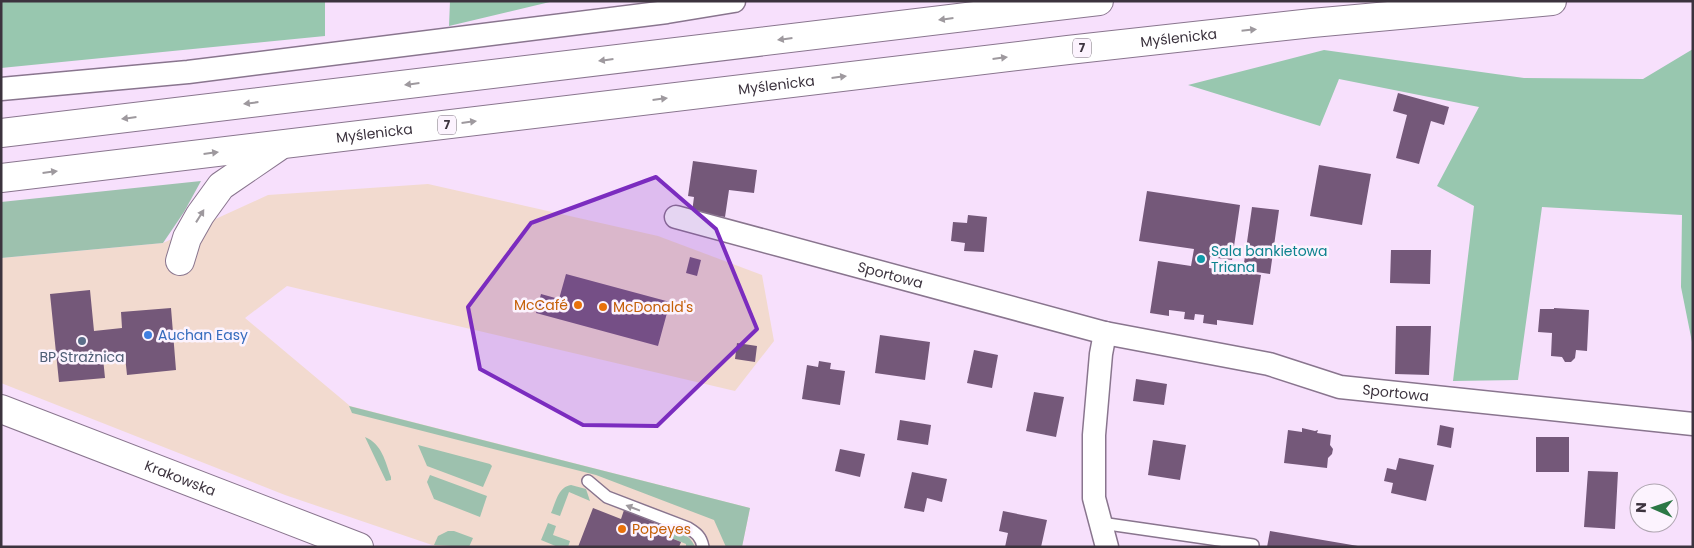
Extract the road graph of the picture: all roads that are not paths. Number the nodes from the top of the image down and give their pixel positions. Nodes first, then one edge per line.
1 (734, 1) edge
2 (1099, 1) edge
3 (1552, 1) edge
4 (1, 89) edge
5 (1, 133) edge
6 (281, 144) junction
7 (1, 178) edge
8 (676, 217) dead end
9 (180, 261) dead end
10 (1105, 333) junction
11 (1, 409) edge
12 (1693, 424) edge
13 (588, 481) dead end
14 (1101, 523) junction
15 (1253, 545) dead end
16 (359, 547) edge
17 (703, 547) edge
18 (1107, 547) edge

1 - 4 street
2 -> 5 main road
6 -> 3 main road, Myślenicka / 7
7 -> 6 main road, Myślenicka / 7
9 -> 6 main road
8 - 10 street, Sportowa
10 - 12 street, Sportowa
10 - 14 street
11 - 16 main road, Krakowska
17 -> 13 lane
14 - 15 lane
14 - 18 street

